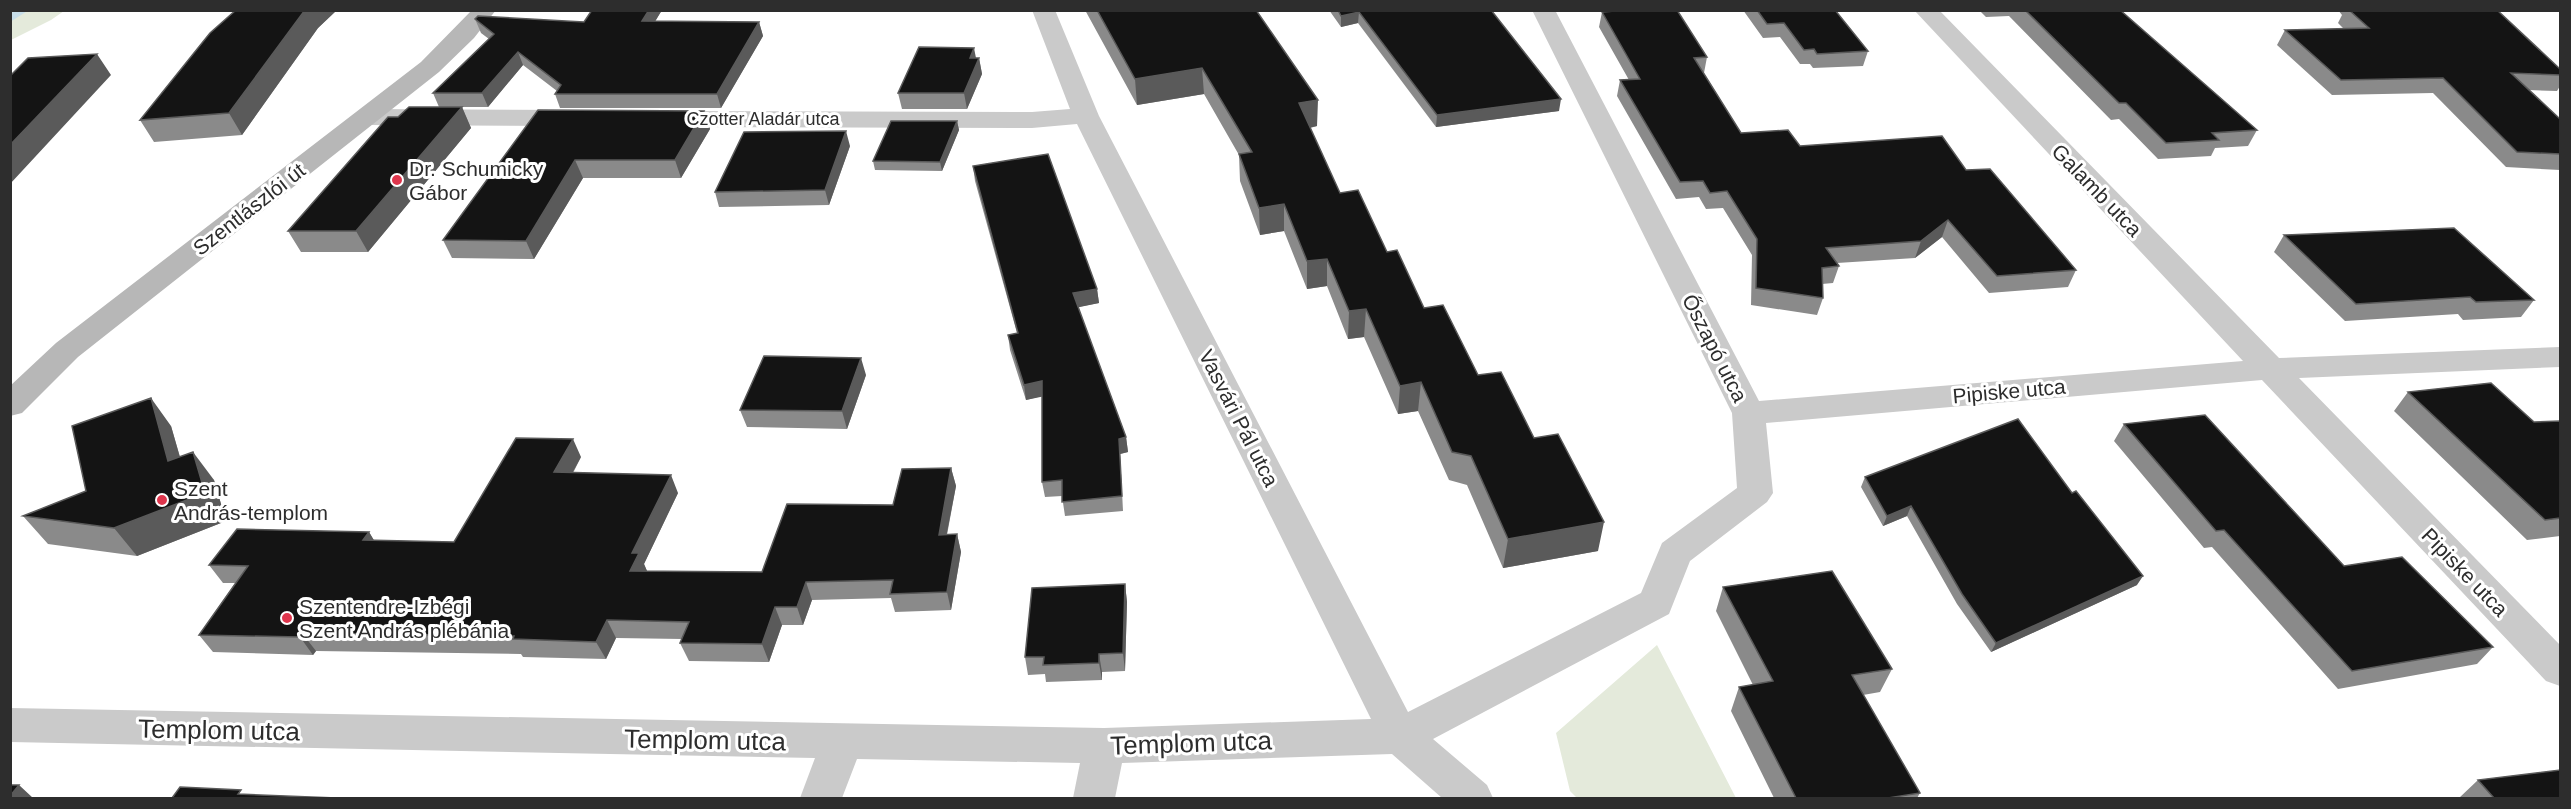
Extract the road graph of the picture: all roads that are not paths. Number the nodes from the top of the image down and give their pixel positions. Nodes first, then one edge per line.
1 (485, 10) edge
2 (1043, 10) edge
3 (1543, 10) edge
4 (1925, 10) edge
5 (1086, 116) junction
6 (367, 117) junction
7 (604, 118) edge
8 (640, 119) edge
9 (2560, 357) edge
10 (2269, 369) junction
11 (10, 405) edge
12 (1749, 413) junction
13 (2560, 670) edge
14 (10, 725) edge
15 (1400, 736) junction
16 (842, 743) junction
17 (1104, 746) junction
18 (821, 798) edge
19 (1094, 798) edge
20 (1472, 798) edge

1 - 6 main road, Szentlászlói út
2 - 5 street, Vasvári Pál utca
3 - 12 street, Őszapó utca
4 - 10 street, Galamb utca
5 - 8 street, Czotter Aladár utca
5 - 15 street, Vasvári Pál utca
6 - 7 street
6 - 11 main road, Szentlászlói út
9 - 10 street, Pipiske utca
10 - 12 street, Pipiske utca
10 - 13 street, Pipiske utca
12 - 15 street, Őszapó utca
14 - 16 street, Templom utca
15 - 17 street, Templom utca
15 - 20 street, Vasvári Pál utca
16 - 17 street, Templom utca
16 - 18 street
17 - 19 street

